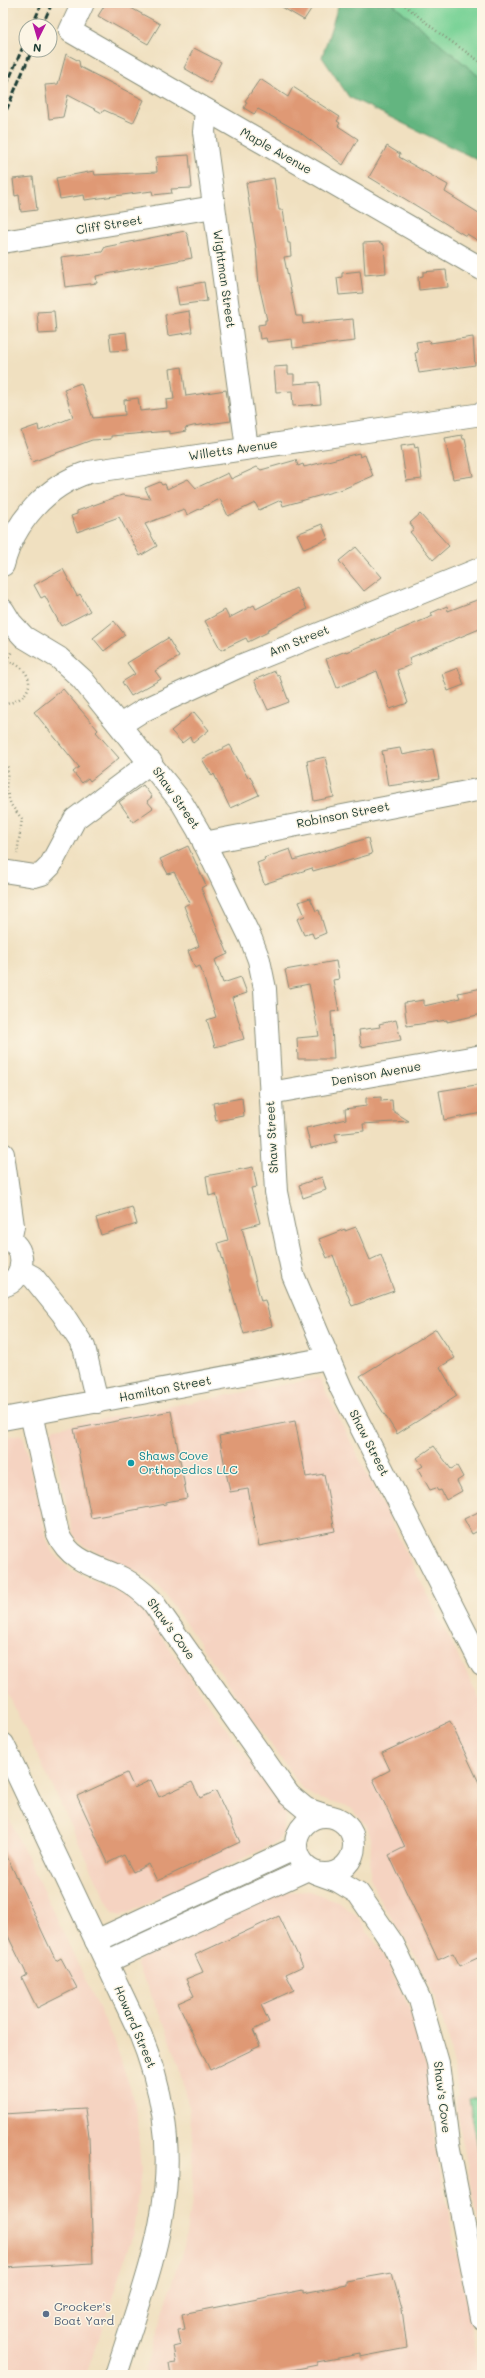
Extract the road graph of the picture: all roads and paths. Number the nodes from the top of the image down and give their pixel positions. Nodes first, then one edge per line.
1 (83, 3) edge
2 (402, 3) edge
3 (482, 63) edge
4 (206, 110) junction
5 (214, 207) junction
6 (3, 242) edge
7 (482, 269) edge
8 (482, 414) edge
9 (247, 448) junction
10 (7, 543) edge
11 (3, 565) edge
12 (482, 568) edge
13 (3, 610) edge
14 (16, 643) edge
15 (3, 660) edge
16 (8, 661) junction
17 (3, 705) edge
18 (120, 725) junction
19 (3, 760) edge
20 (151, 762) junction
21 (482, 789) edge
22 (204, 843) junction
23 (10, 864) edge
24 (482, 1056) edge
25 (270, 1093) junction
26 (3, 1154) edge
27 (5, 1180) edge
28 (7, 1239) edge
29 (20, 1270) junction
30 (3, 1286) edge
31 (328, 1358) junction
32 (97, 1402) junction
33 (31, 1414) junction
34 (3, 1419) edge
35 (480, 1657) edge
36 (3, 1744) edge
37 (289, 1795) junction
38 (327, 1816) junction
39 (297, 1840) junction
40 (355, 1851) junction
41 (312, 1871) junction
42 (358, 1893) junction
43 (96, 1941) junction
44 (106, 1962) junction
45 (482, 2318) edge
46 (116, 2375) edge

1 - 4 street, Maple Avenue
2 - 3 path
4 - 5 street, Wightman Street
4 - 7 street, Maple Avenue
5 - 6 street, Cliff Street
5 - 9 street, Wightman Street
8 - 9 street, Willetts Avenue
9 - 10 street, Willetts Avenue
10 - 11 street, Willetts Avenue
12 - 18 street, Ann Street
13 - 14 street, Shaw Street
14 - 16 path
14 - 18 street, Shaw Street
15 - 16 path
16 - 17 path
18 - 20 street, Shaw Street
19 - 23 path
20 - 22 street, Shaw Street
20 - 23 street
21 - 22 street, Robinson Street
22 - 25 street, Shaw Street
24 - 25 street, Denison Avenue
25 - 31 street, Shaw Street
26 - 27 street
27 - 28 street
28 - 29 street
29 - 30 street
29 - 32 street
31 - 32 street, Hamilton Street
31 - 35 street, Shaw Street
32 - 33 street, Hamilton Street
33 - 34 street, Hamilton Street
33 - 37 street, Shaw's Cove
36 - 43 street, Howard Street
37 - 38 street, Shaw's Cove
37 - 39 street, Shaw's Cove
38 - 39 street
38 - 40 street
39 - 41 street
39 - 43 street
40 - 41 street
40 - 42 street, Shaw's Cove
41 - 42 street, Shaw's Cove
41 - 44 street
42 - 45 street, Shaw's Cove
43 - 44 street, Howard Street
44 - 46 street, Howard Street

